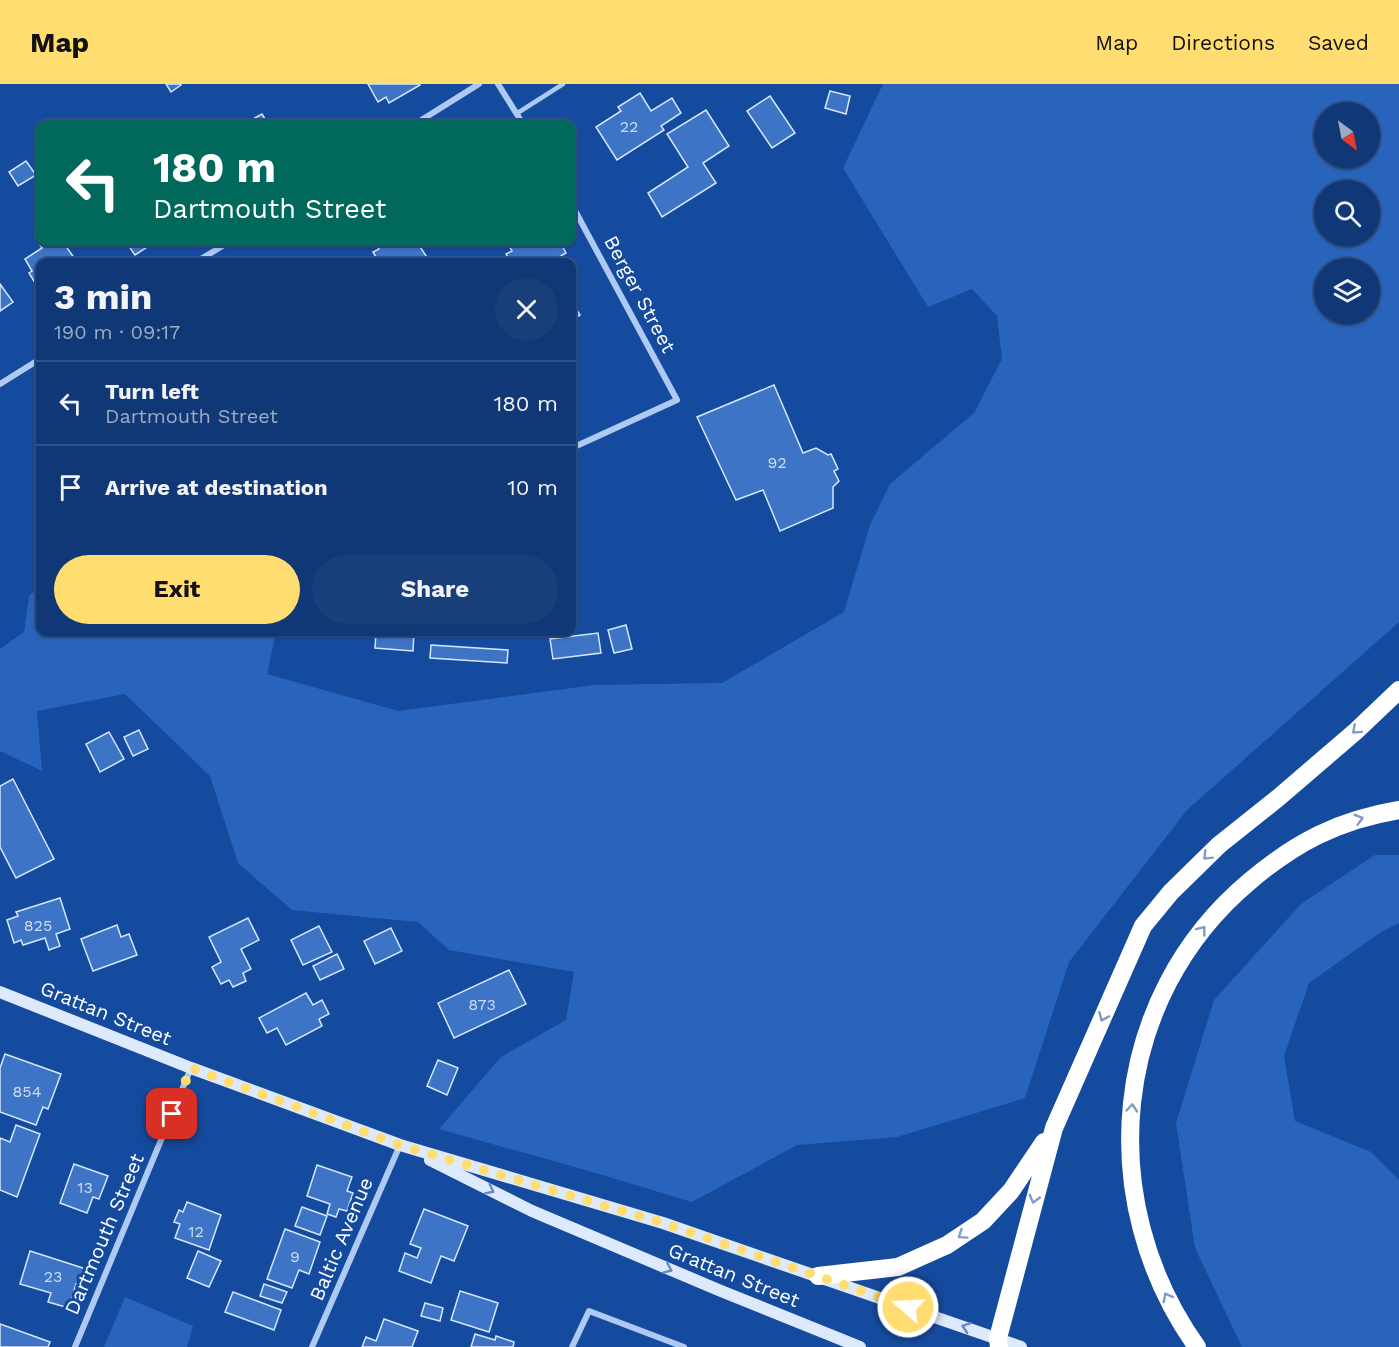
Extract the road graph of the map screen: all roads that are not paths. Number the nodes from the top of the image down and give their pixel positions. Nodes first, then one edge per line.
1 (479, 84) edge
2 (498, 84) edge
3 (563, 84) edge
4 (516, 114) junction
5 (421, 120) edge
6 (520, 120) edge
7 (576, 212) edge
8 (222, 246) edge
9 (203, 258) edge
10 (36, 362) edge
11 (0, 384) edge
12 (576, 446) edge
13 (1399, 690) edge
14 (1399, 810) edge
15 (0, 992) edge
16 (191, 1068) junction
17 (1054, 1128) junction
18 (400, 1145) junction
19 (818, 1276) junction
20 (998, 1343) edge
21 (75, 1347) edge
22 (312, 1347) edge
23 (572, 1347) edge
24 (684, 1347) edge
25 (860, 1347) edge
26 (1021, 1347) edge
27 (1197, 1347) edge

1 - 5 street
2 - 4 street
3 - 4 lane
4 - 6 street
7 - 12 street, Berger Street
8 - 9 street
10 - 11 street
13 -> 17 highway
27 -> 14 highway
15 - 16 main road, Grattan Street
16 - 18 main road, Grattan Street
16 - 21 street, Dartmouth Street
17 -> 19 highway
17 -> 20 highway
18 - 19 main road, Grattan Street
18 - 22 street, Baltic Avenue
18 -> 25 main road, Grattan Street
20 -> 19 main road, Grattan Street
20 - 26 main road, Grattan Street
23 - 24 street

